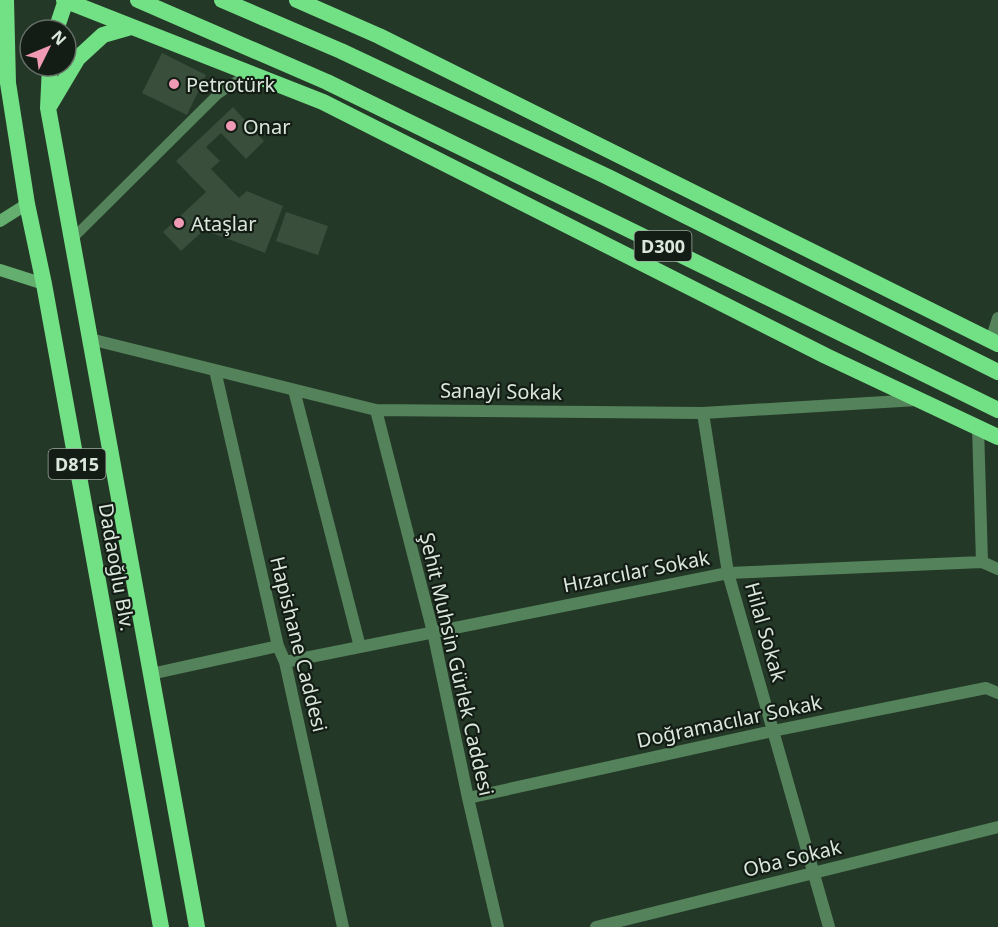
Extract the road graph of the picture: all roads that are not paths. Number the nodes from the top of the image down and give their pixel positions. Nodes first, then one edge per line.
1 (6, 0) edge
2 (65, 0) edge
3 (138, 0) edge
4 (222, 0) edge
5 (297, 0) edge
6 (60, 18) edge
7 (131, 27) junction
8 (0, 68) edge
9 (248, 73) junction
10 (49, 78) edge
11 (8, 83) junction
12 (48, 108) junction
13 (27, 204) junction
14 (0, 221) edge
15 (72, 240) junction
16 (0, 270) edge
17 (44, 284) junction
18 (998, 318) edge
19 (90, 339) junction
20 (995, 343) edge
21 (215, 370) junction
22 (998, 372) edge
23 (294, 390) junction
24 (920, 400) junction
25 (376, 410) junction
26 (998, 410) edge
27 (703, 413) junction
28 (978, 427) junction
29 (998, 436) edge
30 (982, 562) junction
31 (998, 569) edge
32 (728, 573) junction
33 (433, 632) junction
34 (278, 646) junction
35 (360, 647) junction
36 (285, 662) junction
37 (151, 674) junction
38 (998, 693) edge
39 (773, 731) junction
40 (468, 798) junction
41 (998, 827) edge
42 (814, 873) junction
43 (161, 927) edge
44 (197, 927) edge
45 (343, 927) edge
46 (498, 927) edge
47 (596, 927) edge
48 (829, 927) edge

1 - 11 highway, Dadaoğlu Blv. / D815
2 - 6 highway
2 - 7 highway
3 - 26 highway, D300
4 - 22 highway, D300
5 - 20 highway
7 - 9 highway
7 - 12 highway
8 - 11 highway
9 - 15 lane
9 - 24 highway
10 - 12 highway, Dadaoğlu Blv. / D815
11 - 13 highway, Dadaoğlu Blv. / D815
12 - 15 highway, Dadaoğlu Blv. / D815
13 - 14 main road
13 - 17 highway, Dadaoğlu Blv. / D815
15 - 19 highway, Dadaoğlu Blv. / D815
16 - 17 main road
17 - 43 highway, Dadaoğlu Blv. / D815
18 - 20 street
19 - 21 street, Sanayi Sokak
19 - 37 highway, Dadaoğlu Blv. / D815
21 - 23 street, Sanayi Sokak
21 - 34 street, Hapishane Caddesi
23 - 25 street, Sanayi Sokak
23 - 35 street
24 - 27 street, Sanayi Sokak
24 - 28 highway
25 - 27 street, Sanayi Sokak
25 - 33 street, Şehit Muhsin Gürlek Caddesi
27 - 32 street, Hilal Sokak
28 - 29 highway
28 - 30 street
30 - 31 street, Hızarcılar Sokak
30 - 32 street, Hızarcılar Sokak
32 - 33 street, Hızarcılar Sokak
32 - 39 street, Hilal Sokak
33 - 35 street, Hızarcılar Sokak
33 - 40 street, Şehit Muhsin Gürlek Caddesi
34 - 36 street, Hapishane Caddesi
34 - 37 street
35 - 36 street, Hızarcılar Sokak
36 - 45 street, Hapishane Caddesi
37 - 44 highway, Dadaoğlu Blv. / D815
38 - 39 street, Doğramacılar Sokak
39 - 40 street, Doğramacılar Sokak
39 - 42 street, Hilal Sokak
40 - 46 street, Şehit Muhsin Gürlek Caddesi
41 - 42 street, Oba Sokak
42 - 47 street, Oba Sokak
42 - 48 street, Hilal Sokak

